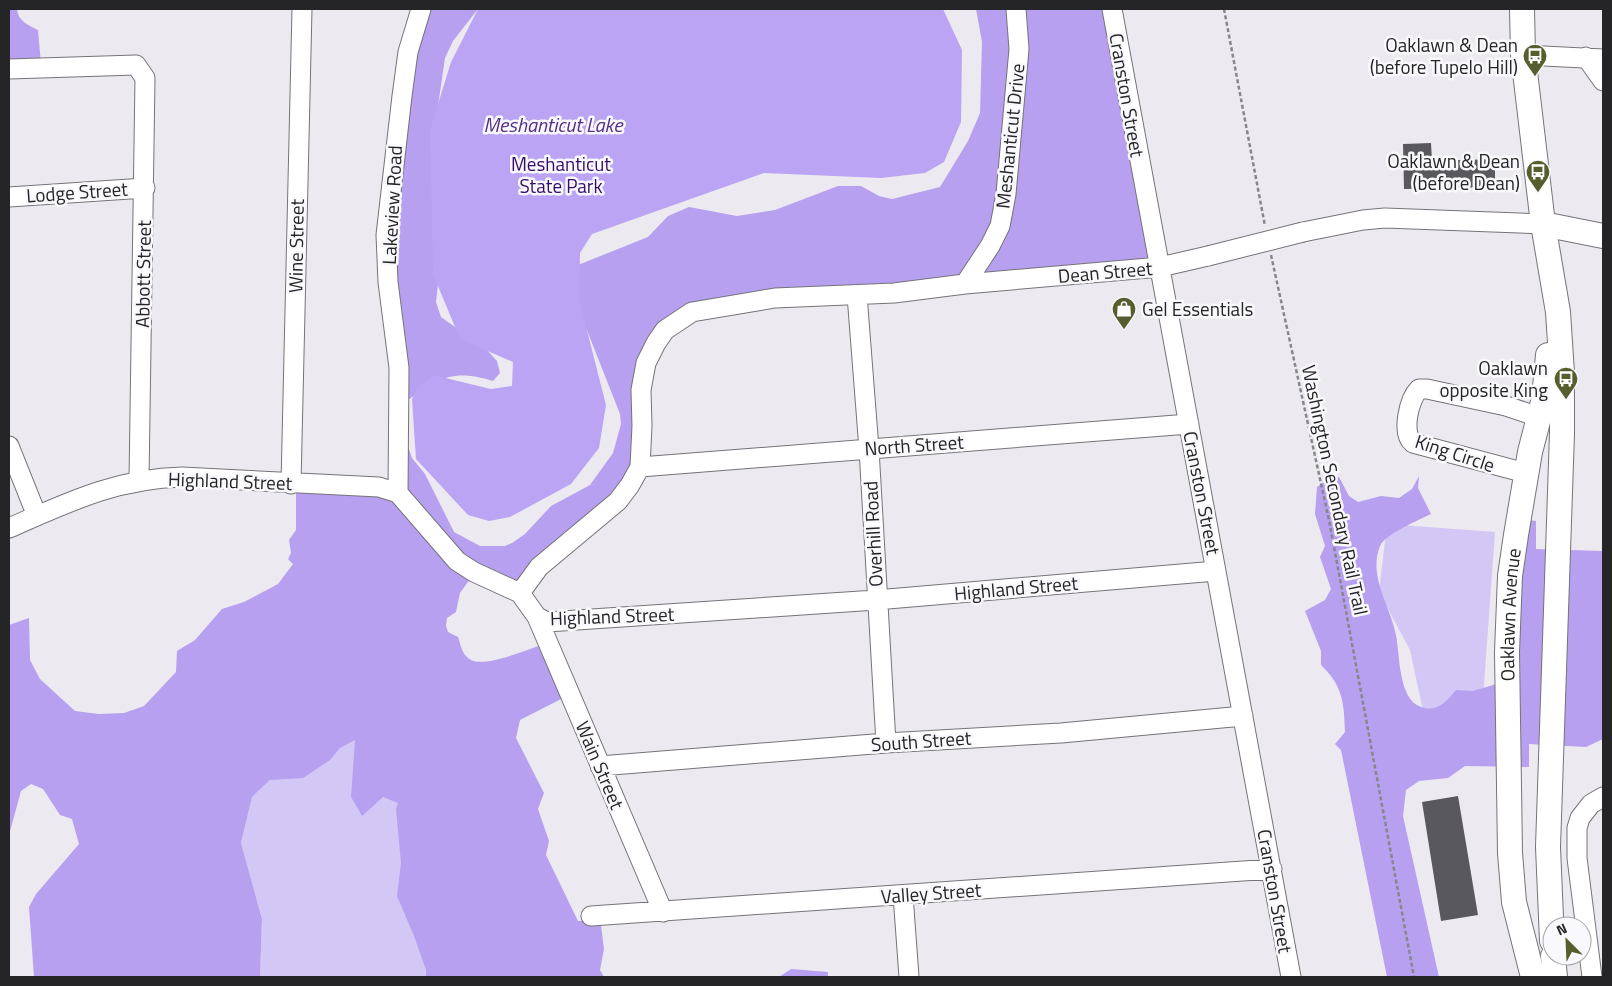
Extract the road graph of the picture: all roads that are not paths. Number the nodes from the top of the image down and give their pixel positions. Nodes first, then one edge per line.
1 (302, 9) edge
2 (421, 9) edge
3 (1016, 9) edge
4 (1112, 9) edge
5 (1507, 9) edge
6 (1522, 9) edge
7 (1523, 55) junction
8 (1595, 58) edge
9 (9, 69) edge
10 (1603, 81) edge
11 (145, 188) junction
12 (9, 196) edge
13 (1543, 224) junction
14 (1603, 236) edge
15 (1550, 254) junction
16 (1160, 267) junction
17 (965, 284) junction
18 (857, 295) junction
19 (1539, 417) junction
20 (1189, 424) junction
21 (9, 446) edge
22 (869, 449) junction
23 (640, 467) junction
24 (1526, 473) junction
25 (139, 480) junction
26 (291, 484) junction
27 (398, 493) junction
28 (37, 516) junction
29 (9, 528) edge
30 (1216, 571) junction
31 (520, 594) junction
32 (876, 600) junction
33 (537, 617) junction
34 (1242, 716) junction
35 (886, 743) junction
36 (600, 766) junction
37 (1603, 797) edge
38 (1272, 869) junction
39 (904, 895) junction
40 (663, 912) junction
41 (591, 916) dead end
42 (1551, 916) edge
43 (909, 977) edge
44 (1291, 977) edge
45 (1533, 977) edge
46 (1592, 977) edge

1 - 26 street, Wine Street
2 - 27 street, Lakeview Road
3 - 17 street, Meshanticut Drive
4 - 16 street, Cranston Street
5 - 7 main road, Oaklawn Avenue
6 - 7 main road, Oaklawn Avenue
7 - 8 street
7 - 13 main road, Oaklawn Avenue
8 - 10 street
9 - 11 street, Abbott Street
11 - 12 street, Lodge Street
11 - 25 street, Abbott Street
13 - 14 main road
13 - 15 main road, Oaklawn Avenue
13 - 16 street, Dean Street, bridge
15 - 19 main road, Oaklawn Avenue
15 - 42 main road, Oaklawn Avenue
16 - 17 street, Dean Street
16 - 20 street, Cranston Street
17 - 18 street, Dean Street
18 - 22 street, Overhill Road
18 - 23 street, Dean Street
19 - 24 main road, Oaklawn Avenue
19 - 24 street, King Circle
20 - 22 street, North Street
20 - 30 street, Cranston Street
21 - 28 street
22 - 23 street, North Street
22 - 32 street, Overhill Road
23 - 31 street
24 - 45 main road, Oaklawn Avenue
25 - 26 street, Highland Street
25 - 28 street, Highland Street
26 - 27 street, Highland Street
27 - 31 street, Highland Street
28 - 29 street, Highland Street
30 - 32 street, Highland Street
30 - 34 street, Cranston Street
31 - 33 street, Highland Street
32 - 33 street, Highland Street
32 - 35 street, Overhill Road
33 - 36 street, Wain Street
34 - 35 street, South Street
34 - 38 street, Cranston Street
35 - 36 street, South Street
36 - 40 street, Wain Street
37 - 46 street
38 - 39 street, Valley Street
38 - 44 street, Cranston Street
39 - 40 street, Valley Street
39 - 43 street
40 - 41 street, Valley Street

